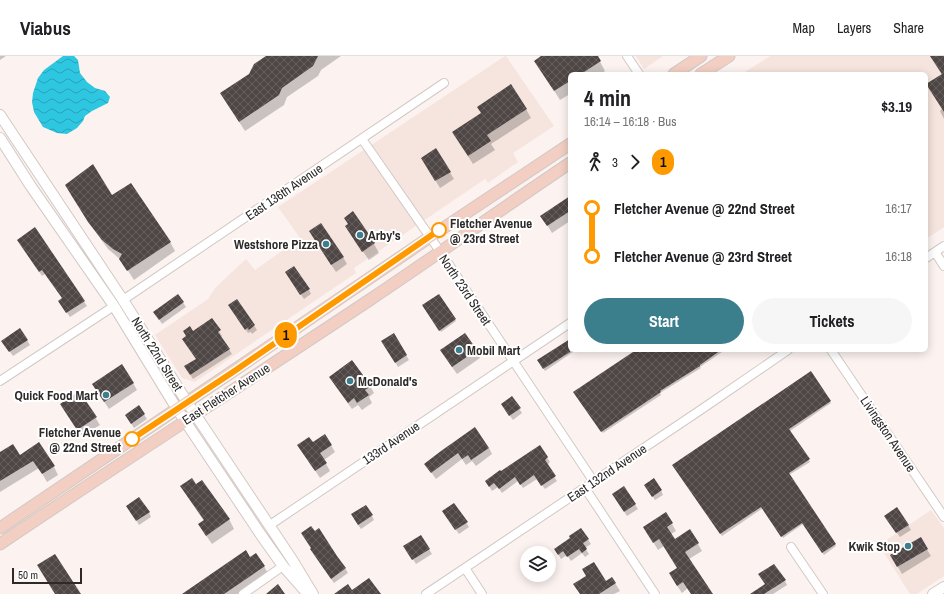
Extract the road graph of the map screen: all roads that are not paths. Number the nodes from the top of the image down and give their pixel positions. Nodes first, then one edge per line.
1 (627, 56) edge
2 (701, 56) edge
3 (729, 56) edge
4 (638, 72) edge
5 (677, 72) edge
6 (704, 72) edge
7 (444, 83) dead end
8 (0, 115) edge
9 (0, 138) edge
10 (362, 139) junction
11 (568, 145) edge
12 (14, 159) junction
13 (568, 164) edge
14 (42, 177) junction
15 (430, 237) junction
16 (944, 246) edge
17 (440, 252) junction
18 (935, 252) junction
19 (928, 257) edge
20 (944, 266) edge
21 (123, 300) junction
22 (114, 306) junction
23 (568, 324) edge
24 (785, 352) edge
25 (832, 352) edge
26 (513, 362) junction
27 (0, 380) edge
28 (187, 402) junction
29 (177, 409) junction
30 (195, 414) junction
31 (185, 421) junction
32 (594, 482) junction
33 (585, 488) junction
34 (944, 518) edge
35 (270, 525) junction
36 (0, 528) edge
37 (0, 544) edge
38 (791, 547) dead end
39 (283, 566) junction
40 (465, 568) junction
41 (944, 587) edge
42 (243, 594) edge
43 (308, 594) edge
44 (312, 594) edge
45 (426, 594) edge
46 (482, 594) edge
47 (655, 594) edge
48 (823, 594) edge
49 (933, 594) edge

1 - 4 street
2 - 5 main road
3 - 6 main road
7 - 10 street, East 136th Avenue
8 - 14 street, North 22nd Street
9 - 12 street, North 22nd Street
10 - 15 street, North 23rd Street
10 - 21 street, East 136th Avenue
11 - 15 main road, East Fletcher Avenue
12 - 14 street
12 - 22 street, North 22nd Street
13 - 17 main road, East Fletcher Avenue
14 - 21 street, North 22nd Street
15 - 17 street, North 23rd Street
15 - 28 main road, East Fletcher Avenue
16 - 18 street
17 - 26 street, North 23rd Street
17 - 30 main road, East Fletcher Avenue
18 - 19 street
18 - 20 street
21 - 28 street, North 22nd Street
22 - 27 street
22 - 29 street, North 22nd Street
23 - 26 street, 133rd Avenue
24 - 32 street, East 132nd Avenue
25 - 34 street, Livingston Avenue
26 - 32 street, North 23rd Street
26 - 35 street, 133rd Avenue
28 - 29 main road, East Fletcher Avenue
28 - 30 street, North 22nd Street
29 - 31 street, North 22nd Street
29 - 36 main road, East Fletcher Avenue
30 - 31 main road, East Fletcher Avenue
30 - 35 street, North 22nd Street
31 - 37 main road, East Fletcher Avenue
31 - 39 street, North 22nd Street
32 - 33 street, East 132nd Avenue
33 - 40 street, East 132nd Avenue
33 - 47 street
35 - 44 street, North 22nd Street
38 - 48 street
39 - 42 street
39 - 43 street, North 22nd Street
40 - 45 street, East 132nd Avenue
40 - 46 street
41 - 49 street

